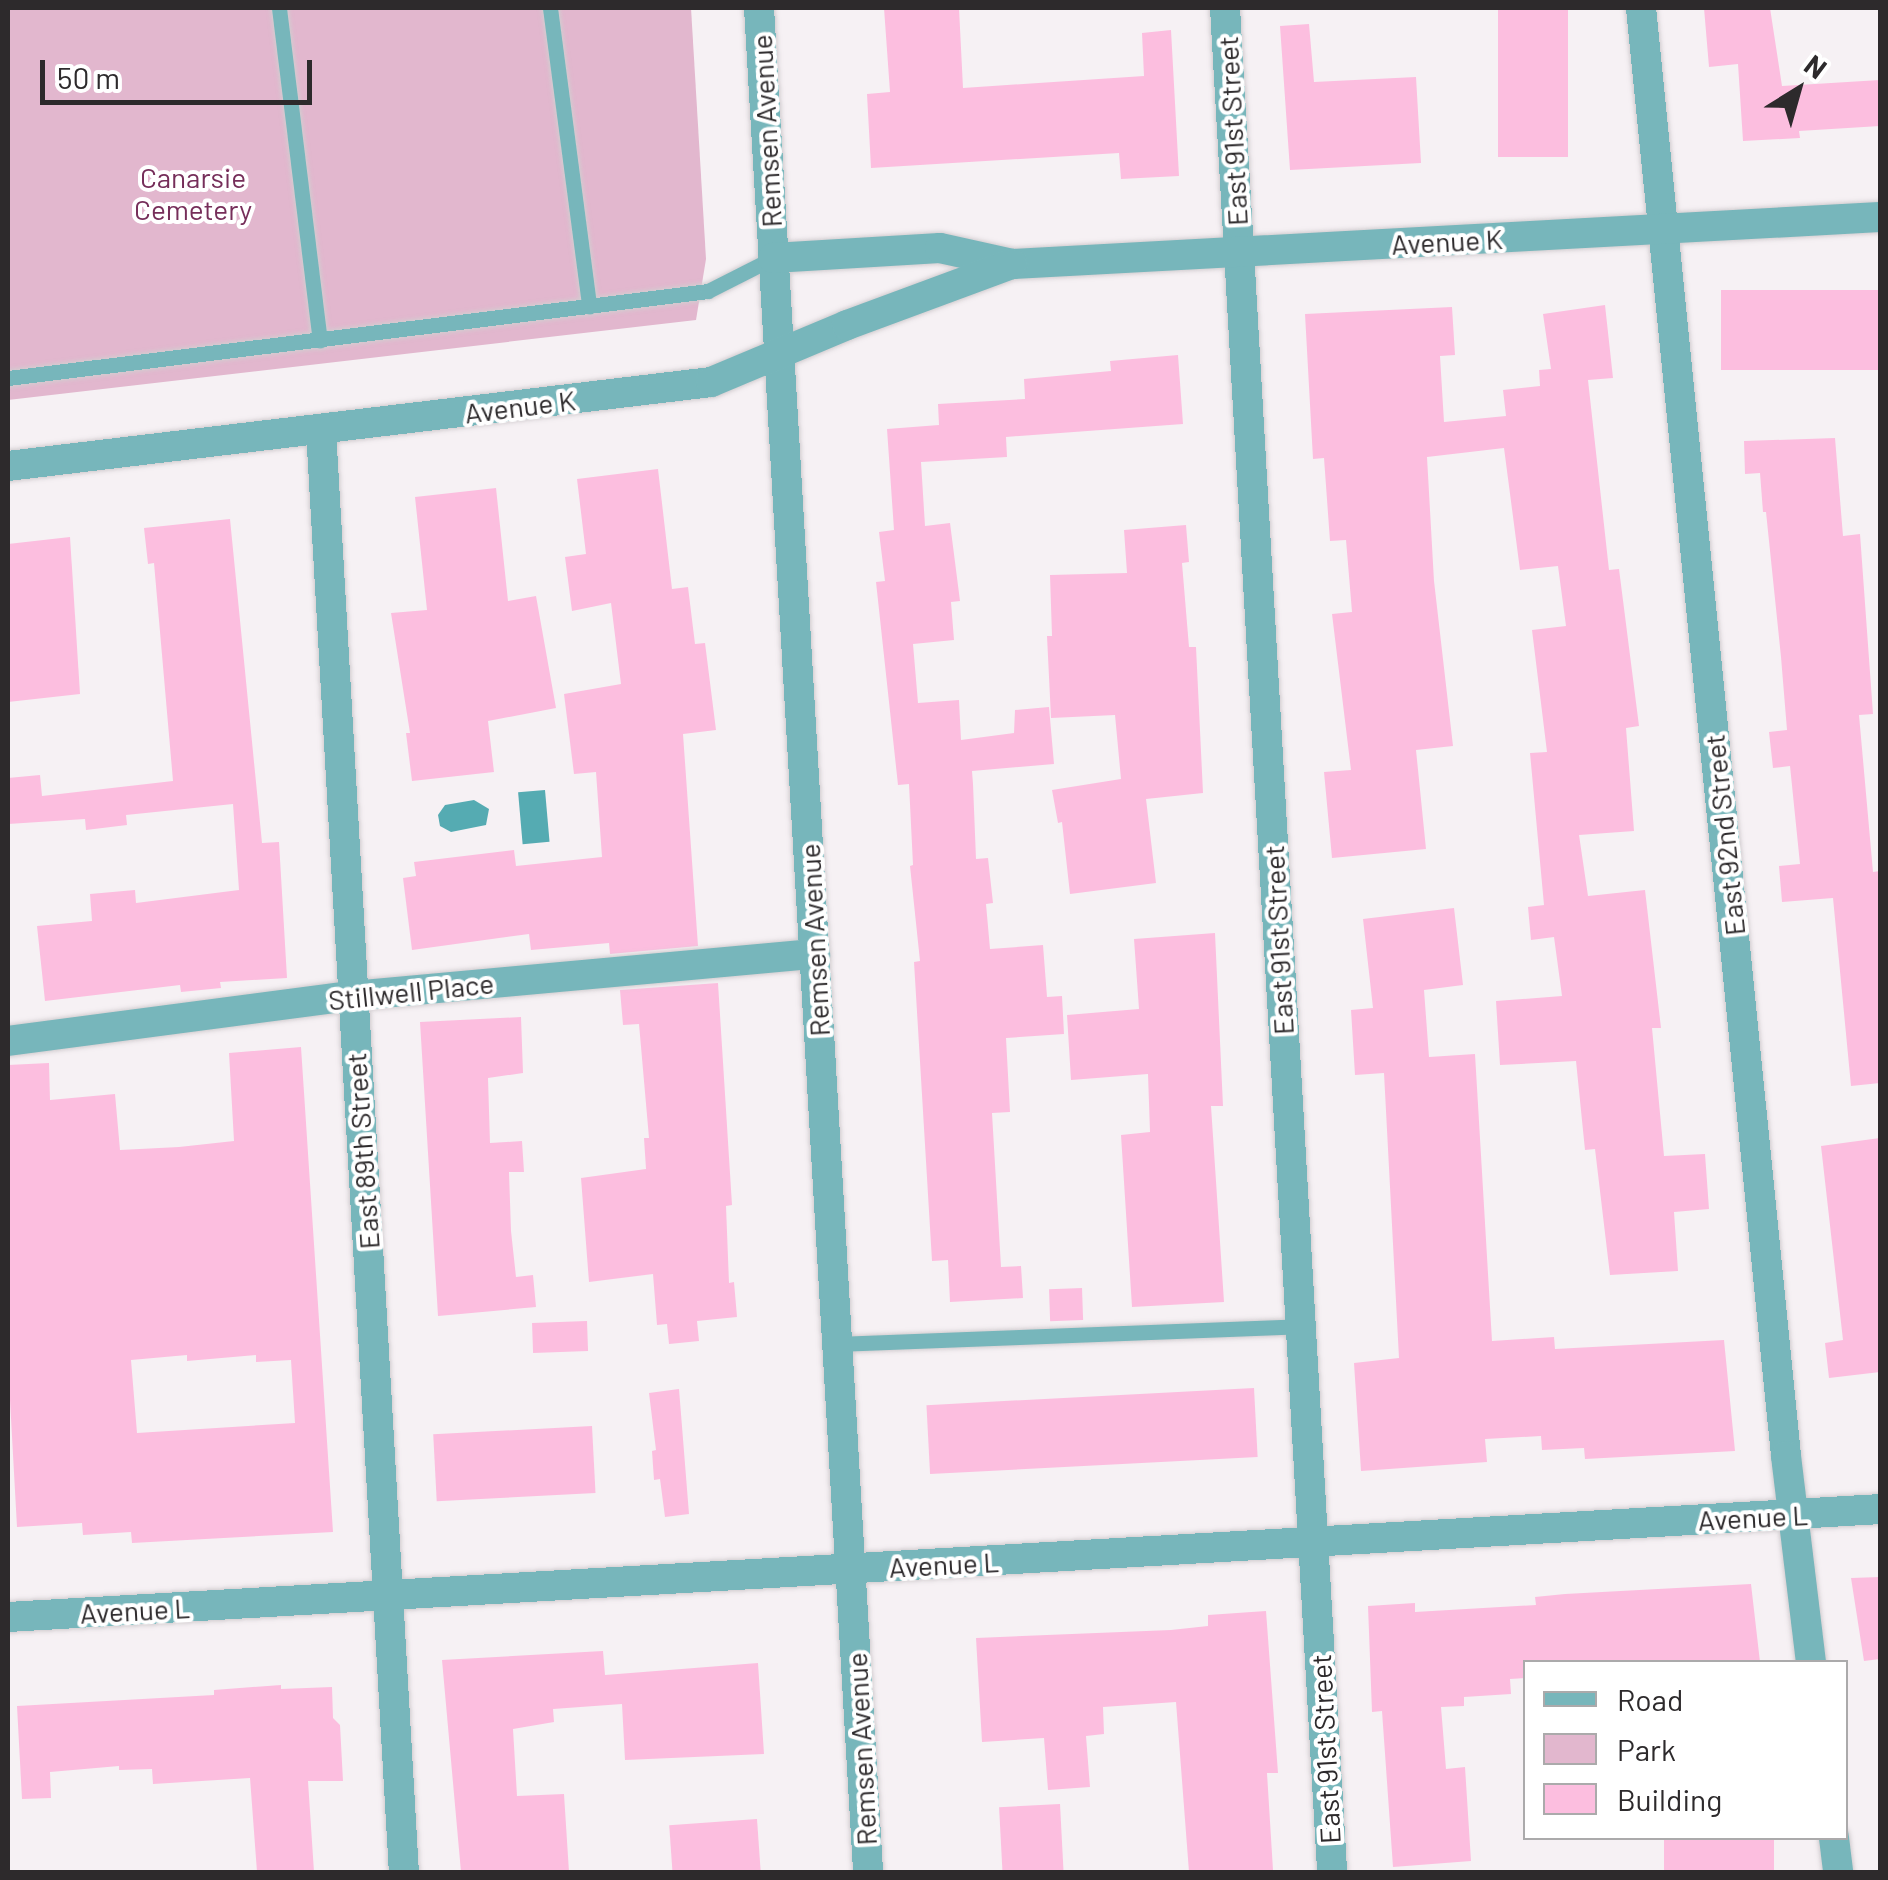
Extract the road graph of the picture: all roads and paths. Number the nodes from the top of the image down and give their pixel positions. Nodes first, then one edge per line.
1 (280, 8) edge
2 (550, 8) edge
3 (759, 8) edge
4 (1225, 8) edge
5 (1641, 8) edge
6 (1880, 218) edge
7 (1663, 229) junction
8 (1239, 254) junction
9 (773, 258) junction
10 (1013, 264) junction
11 (590, 306) junction
12 (320, 340) junction
13 (778, 354) junction
14 (8, 378) edge
15 (321, 430) junction
16 (8, 466) edge
17 (815, 954) junction
18 (352, 996) junction
19 (8, 1041) edge
20 (1300, 1326) junction
21 (838, 1344) junction
22 (1880, 1509) edge
23 (1792, 1514) junction
24 (1313, 1542) junction
25 (850, 1569) junction
26 (388, 1596) junction
27 (8, 1618) edge
28 (1811, 1660) edge
29 (1834, 1840) edge
30 (404, 1872) edge
31 (868, 1872) edge
32 (1332, 1872) edge
33 (1838, 1872) edge

1 - 12 lane
2 - 11 lane
3 - 9 street, Remsen Avenue
4 - 8 street, East 91st Street
5 - 7 street, East 92nd Street
6 - 7 street, Avenue K
7 - 8 street, Avenue K
7 - 23 street, East 92nd Street
8 - 10 street, Avenue K
8 - 20 street, East 91st Street
9 - 10 street, Avenue K
9 - 11 lane
9 - 13 street, Remsen Avenue
10 - 13 street, Avenue K
11 - 12 lane
12 - 14 lane
13 - 15 street, Avenue K
13 - 17 street, Remsen Avenue
15 - 16 street, Avenue K
15 - 18 street, East 89th Street
17 - 18 street, Stillwell Place
17 - 21 street, Remsen Avenue
18 - 19 street, Stillwell Place
18 - 26 street, East 89th Street
20 - 21 lane
20 - 24 street, East 91st Street
21 - 25 street, Remsen Avenue
22 - 23 street, Avenue L
23 - 24 street, Avenue L
23 - 28 street, East 92nd Street
24 - 25 street, Avenue L
24 - 32 street, East 91st Street
25 - 26 street, Avenue L
25 - 31 street, Remsen Avenue
26 - 27 street, Avenue L
26 - 30 street, East 89th Street
29 - 33 street

